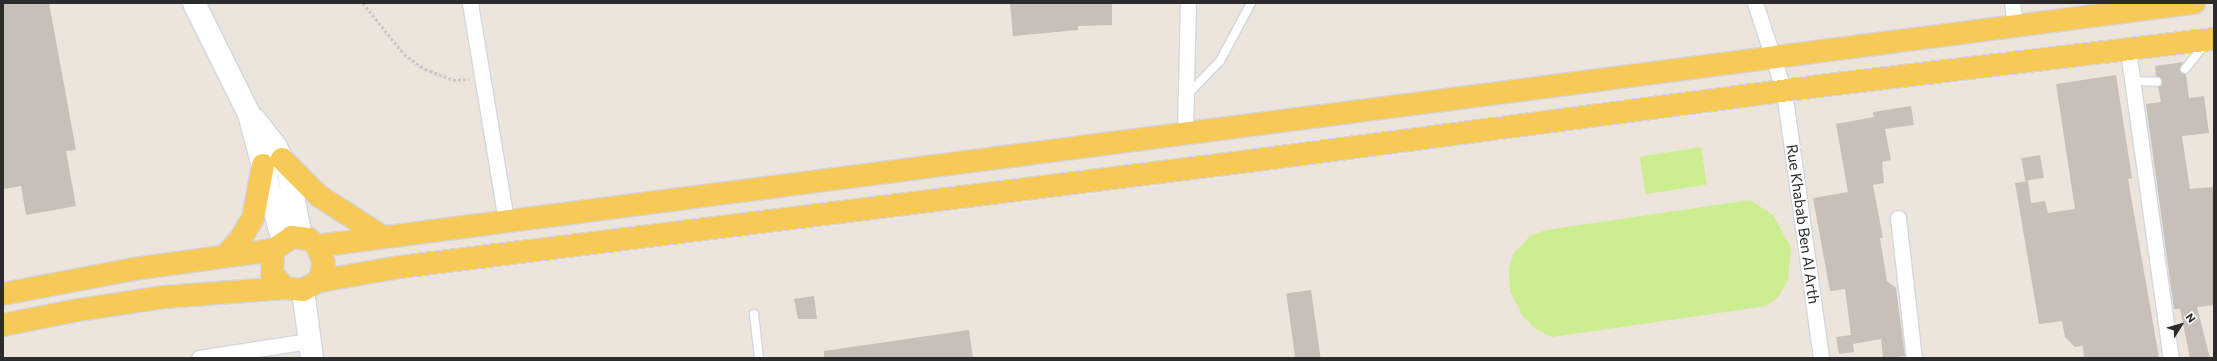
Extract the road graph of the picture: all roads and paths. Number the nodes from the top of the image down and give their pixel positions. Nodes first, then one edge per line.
1 (194, 3) edge
2 (363, 3) edge
3 (470, 3) edge
4 (1188, 3) edge
5 (1251, 3) edge
6 (1755, 3) edge
7 (2012, 3) edge
8 (2194, 3) edge
9 (2015, 25) junction
10 (2211, 40) edge
11 (2128, 50) junction
12 (1771, 57) junction
13 (2185, 69) dead end
14 (481, 78) junction
15 (2133, 81) junction
16 (2157, 82) dead end
17 (1784, 91) junction
18 (1186, 95) junction
19 (1185, 132) junction
20 (273, 162) junction
21 (1898, 218) dead end
22 (506, 220) junction
23 (383, 237) junction
24 (293, 243) junction
25 (225, 256) junction
26 (302, 286) junction
27 (3, 294) edge
28 (754, 314) dead end
29 (3, 325) edge
30 (311, 349) edge
31 (199, 358) edge
32 (759, 358) edge
33 (1822, 358) edge
34 (1914, 358) edge
35 (2171, 358) edge

1 - 20 street
2 - 14 path
3 - 14 street
4 - 18 street
5 - 18 lane
6 - 12 street, Rue Khabab Ben Al Arth
7 - 9 street
8 - 9 main road
9 - 12 main road
10 - 11 main road
10 - 13 lane
11 - 15 street
11 - 17 main road
12 - 17 street, Rue Khabab Ben Al Arth
12 - 19 main road
14 - 22 street
15 - 16 lane
15 - 35 street
17 - 26 main road
17 - 33 street, Rue Khabab Ben Al Arth
18 - 19 street
19 - 22 main road
20 - 23 main road
20 - 24 street
20 - 25 main road
21 - 34 street
22 - 23 main road
23 - 24 main road
24 - 25 main road
24 - 26 main road
24 - 26 main road
25 - 27 main road
26 - 29 main road
26 - 30 street
28 - 32 lane
30 - 31 street

